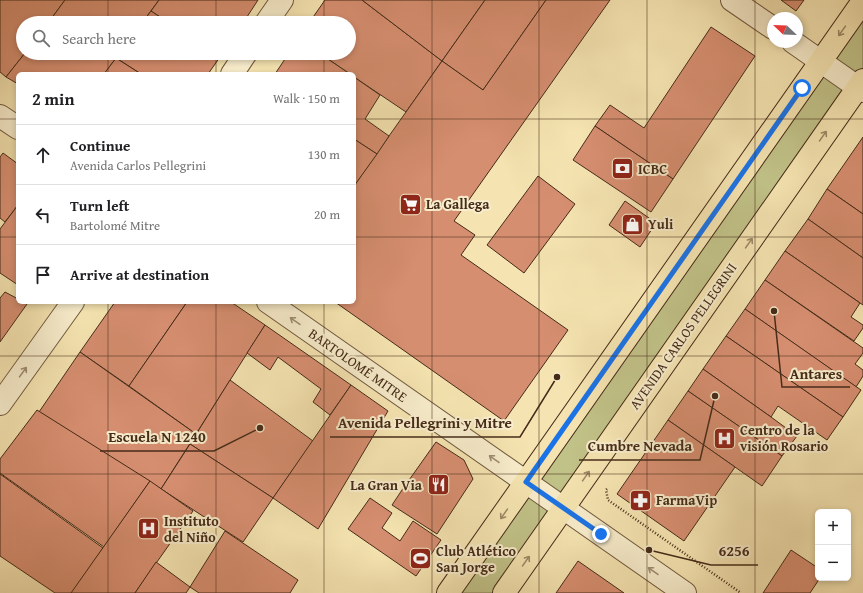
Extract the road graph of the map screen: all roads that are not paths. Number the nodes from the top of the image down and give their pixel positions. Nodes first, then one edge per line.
1 (282, 0) edge
2 (732, 0) edge
3 (863, 1) edge
4 (271, 16) edge
5 (767, 24) edge
6 (802, 48) edge
7 (241, 60) edge
8 (821, 61) junction
9 (233, 72) edge
10 (861, 86) edge
11 (0, 116) edge
12 (16, 127) edge
13 (73, 304) edge
14 (271, 304) edge
15 (0, 404) edge
16 (526, 482) junction
17 (564, 508) junction
18 (448, 593) edge
19 (504, 593) edge
20 (685, 593) edge

1 - 4 street
2 - 5 street
3 -> 8 main road
6 - 8 street
7 - 9 street
8 - 10 street
8 - 16 main road
17 -> 10 main road, AVENIDA CARLOS PELLEGRINI
11 - 12 street
15 -> 13 street
16 -> 14 street, BARTOLOMÉ MITRE
16 - 17 street, BARTOLOMÉ MITRE
16 -> 18 main road
19 -> 17 main road, AVENIDA CARLOS PELLEGRINI
20 -> 17 street, BARTOLOMÉ MITRE

